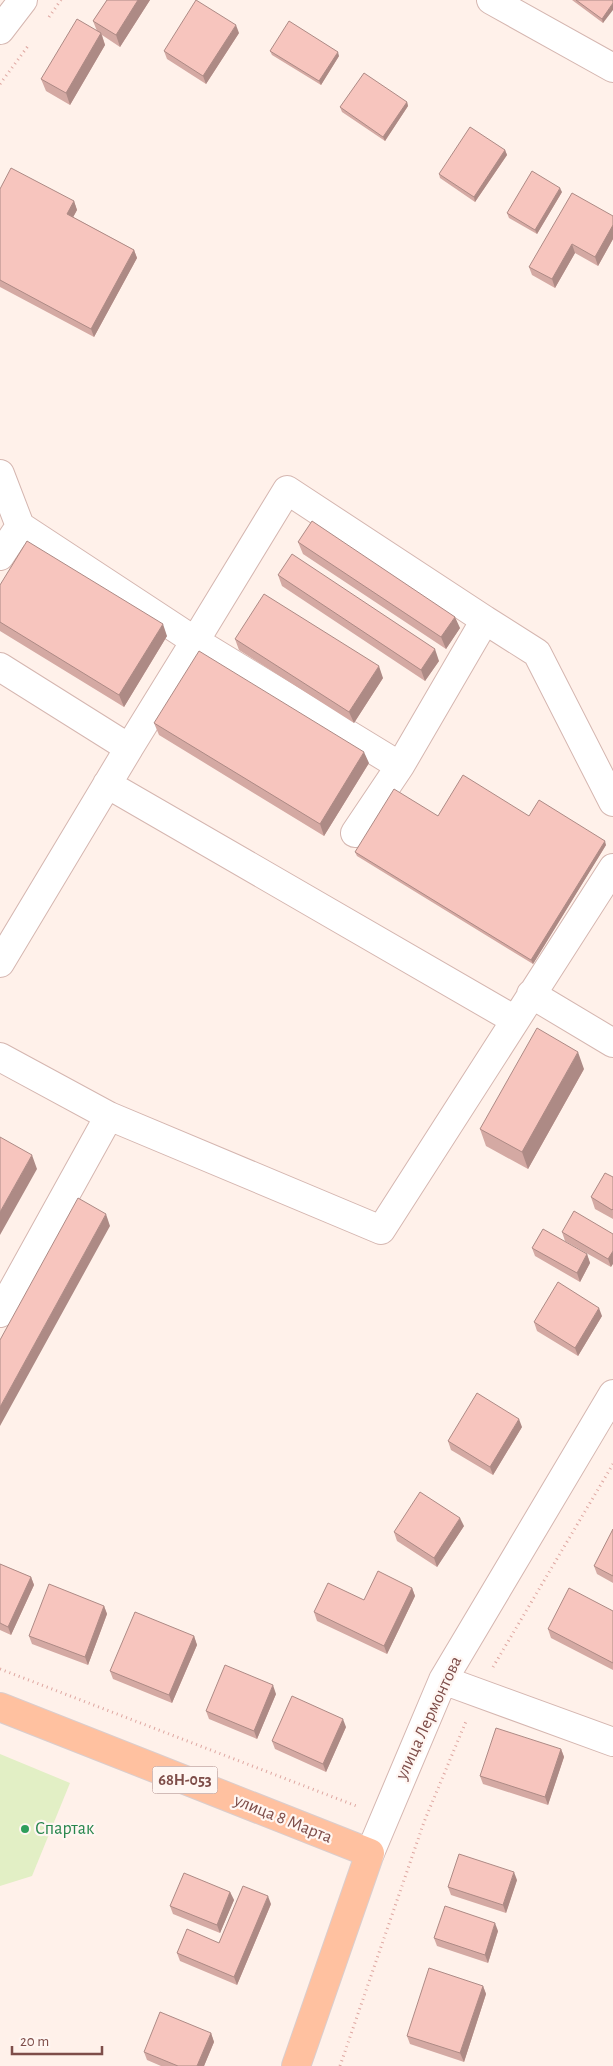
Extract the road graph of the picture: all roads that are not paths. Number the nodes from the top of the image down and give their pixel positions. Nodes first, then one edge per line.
1 (23, 0) edge
2 (491, 0) edge
3 (0, 30) edge
4 (613, 68) edge
5 (0, 474) edge
6 (20, 526) junction
7 (0, 556) edge
8 (485, 620) junction
9 (196, 641) junction
10 (0, 668) edge
11 (129, 748) junction
12 (400, 766) junction
13 (107, 784) junction
14 (613, 802) edge
15 (355, 833) dead end
16 (613, 868) edge
17 (0, 963) edge
18 (531, 994) junction
19 (515, 1020) junction
20 (613, 1044) edge
21 (0, 1058) edge
22 (109, 1116) junction
23 (0, 1313) edge
24 (613, 1394) edge
25 (443, 1680) junction
26 (0, 1707) edge
27 (613, 1742) edge
28 (370, 1853) junction
29 (296, 2066) edge

1 - 3 street
2 - 4 street
5 - 6 street
6 - 7 street
6 - 9 street
8 - 9 street
8 - 12 street
8 - 14 street
9 - 11 street
9 - 12 street
10 - 11 street
11 - 13 street
12 - 15 street
13 - 17 street
13 - 19 street
16 - 18 street
18 - 19 street
18 - 20 street
19 - 22 street
21 - 22 street
22 - 23 street
24 - 25 street, улица Лермонтова
25 - 27 street
25 - 28 street, улица Лермонтова
26 - 28 main road, улица 8 Марта / 68Н-053
28 - 29 main road, улица Лермонтова

